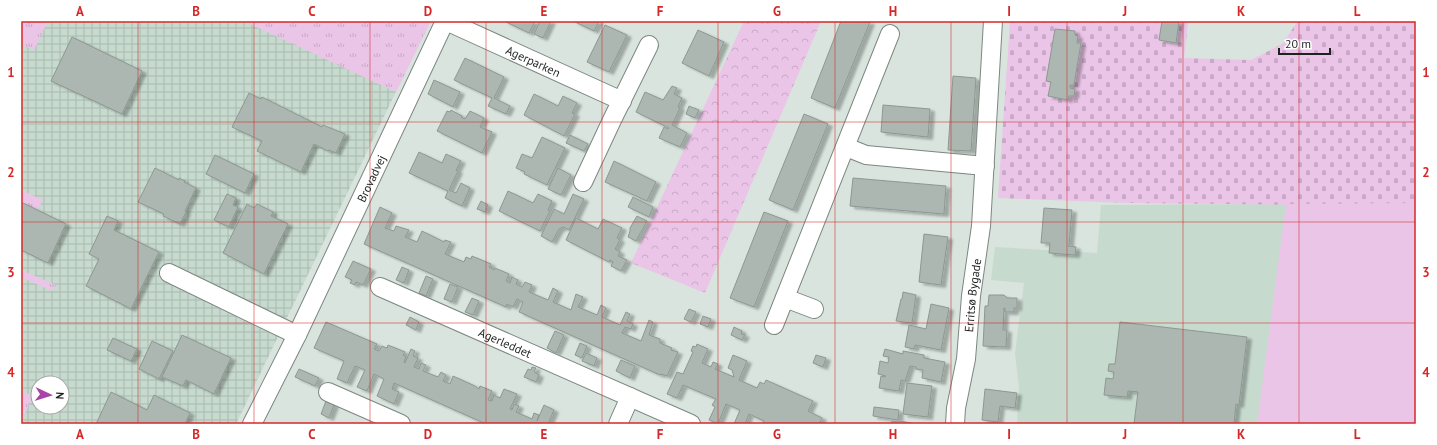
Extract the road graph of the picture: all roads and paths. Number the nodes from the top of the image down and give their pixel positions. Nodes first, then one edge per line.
1 (446, 21) edge
2 (993, 21) edge
3 (890, 34) dead end
4 (649, 45) dead end
5 (622, 101) junction
6 (846, 147) junction
7 (985, 166) junction
8 (583, 182) dead end
9 (169, 273) dead end
10 (380, 287) dead end
11 (785, 298) junction
12 (814, 309) dead end
13 (774, 325) dead end
14 (297, 335) junction
15 (328, 392) dead end
16 (630, 397) junction
17 (252, 424) edge
18 (401, 424) edge
19 (618, 424) edge
20 (691, 424) edge
21 (955, 424) edge

1 - 5 street, Agerparken
1 - 14 street, Brovadvej
2 - 7 street, Erritsø Bygade
3 - 6 street
4 - 5 street
5 - 8 street
6 - 7 street
6 - 11 street
7 - 21 street, Erritsø Bygade
9 - 14 street
10 - 16 street, Agerleddet
11 - 12 street
11 - 13 street
14 - 17 street, Brovadvej
15 - 18 street
16 - 19 street
16 - 20 street, Agerleddet

